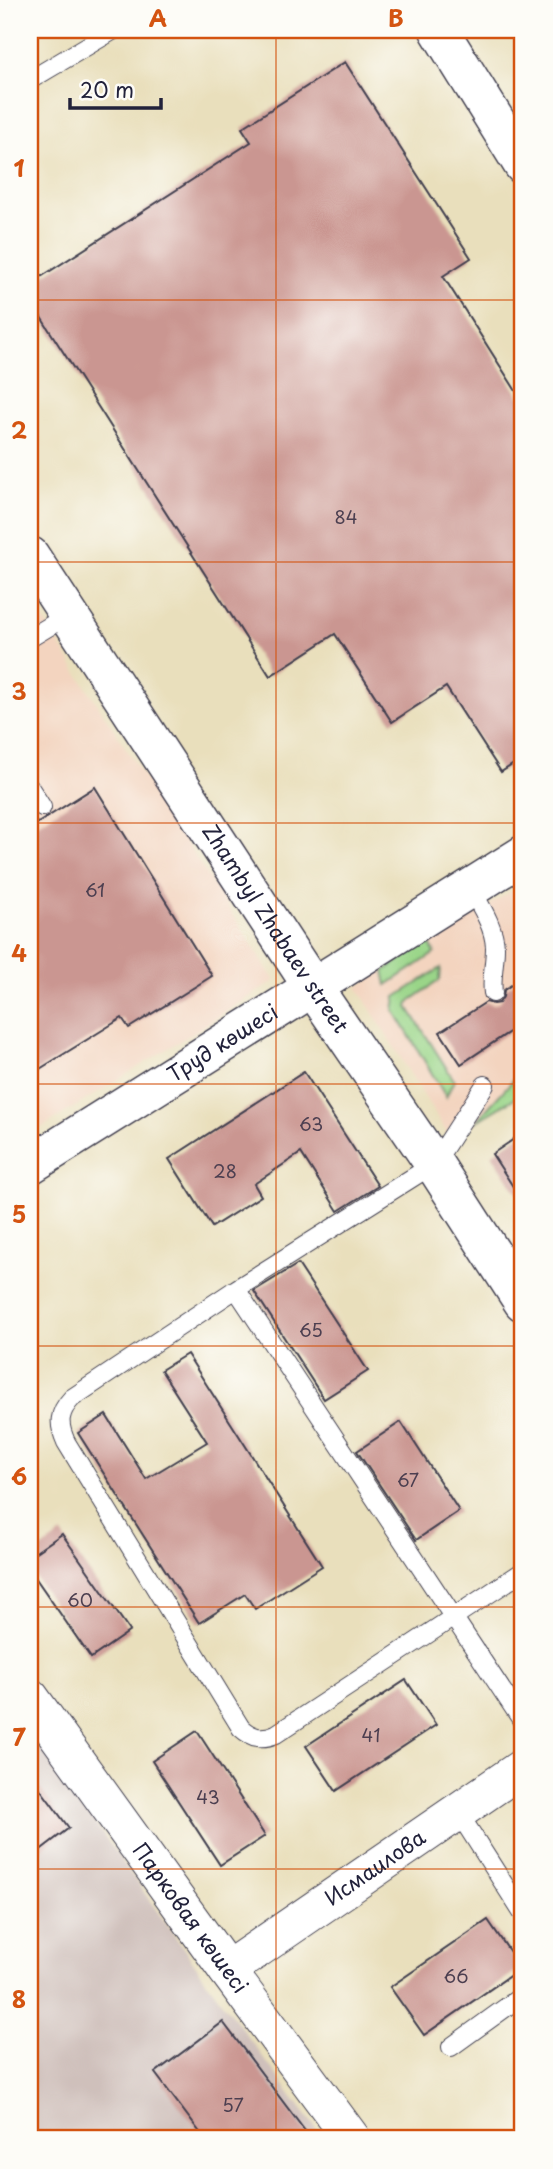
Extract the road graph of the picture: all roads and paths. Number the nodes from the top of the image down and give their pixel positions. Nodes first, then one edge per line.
1 (114, 30) edge
2 (439, 30) edge
3 (30, 80) edge
4 (523, 164) edge
5 (30, 555) edge
6 (68, 615) junction
7 (30, 638) edge
8 (30, 788) edge
9 (42, 807) dead end
10 (523, 855) edge
11 (471, 889) junction
12 (312, 986) junction
13 (493, 993) dead end
14 (485, 1085) dead end
15 (434, 1164) junction
16 (30, 1166) edge
17 (236, 1289) junction
18 (523, 1303) edge
19 (522, 1572) edge
20 (453, 1617) junction
21 (30, 1697) edge
22 (523, 1721) edge
23 (523, 1767) edge
24 (458, 1812) junction
25 (523, 1914) edge
26 (227, 1970) junction
27 (523, 1996) edge
28 (451, 2046) dead end
29 (352, 2139) edge

1 - 3 lane
2 - 4 main road
5 - 6 main road, Zhambyl Zhabaev street
6 - 7 lane
6 - 12 main road, Zhambyl Zhabaev street
8 - 9 lane
10 - 11 main road, Труд көшесі
11 - 12 main road, Труд көшесі
11 - 13 lane
12 - 15 main road, Zhambyl Zhabaev street
12 - 16 main road, Труд көшесі
14 - 15 lane
15 - 17 lane
15 - 18 main road, Zhambyl Zhabaev street
17 - 20 lane
17 - 20 lane
19 - 20 lane
20 - 22 lane
21 - 26 street, Парковая көшесі
23 - 24 street, Исмаилова
24 - 25 lane
24 - 26 street, Исмаилова
26 - 29 street, Парковая көшесі
27 - 28 lane

